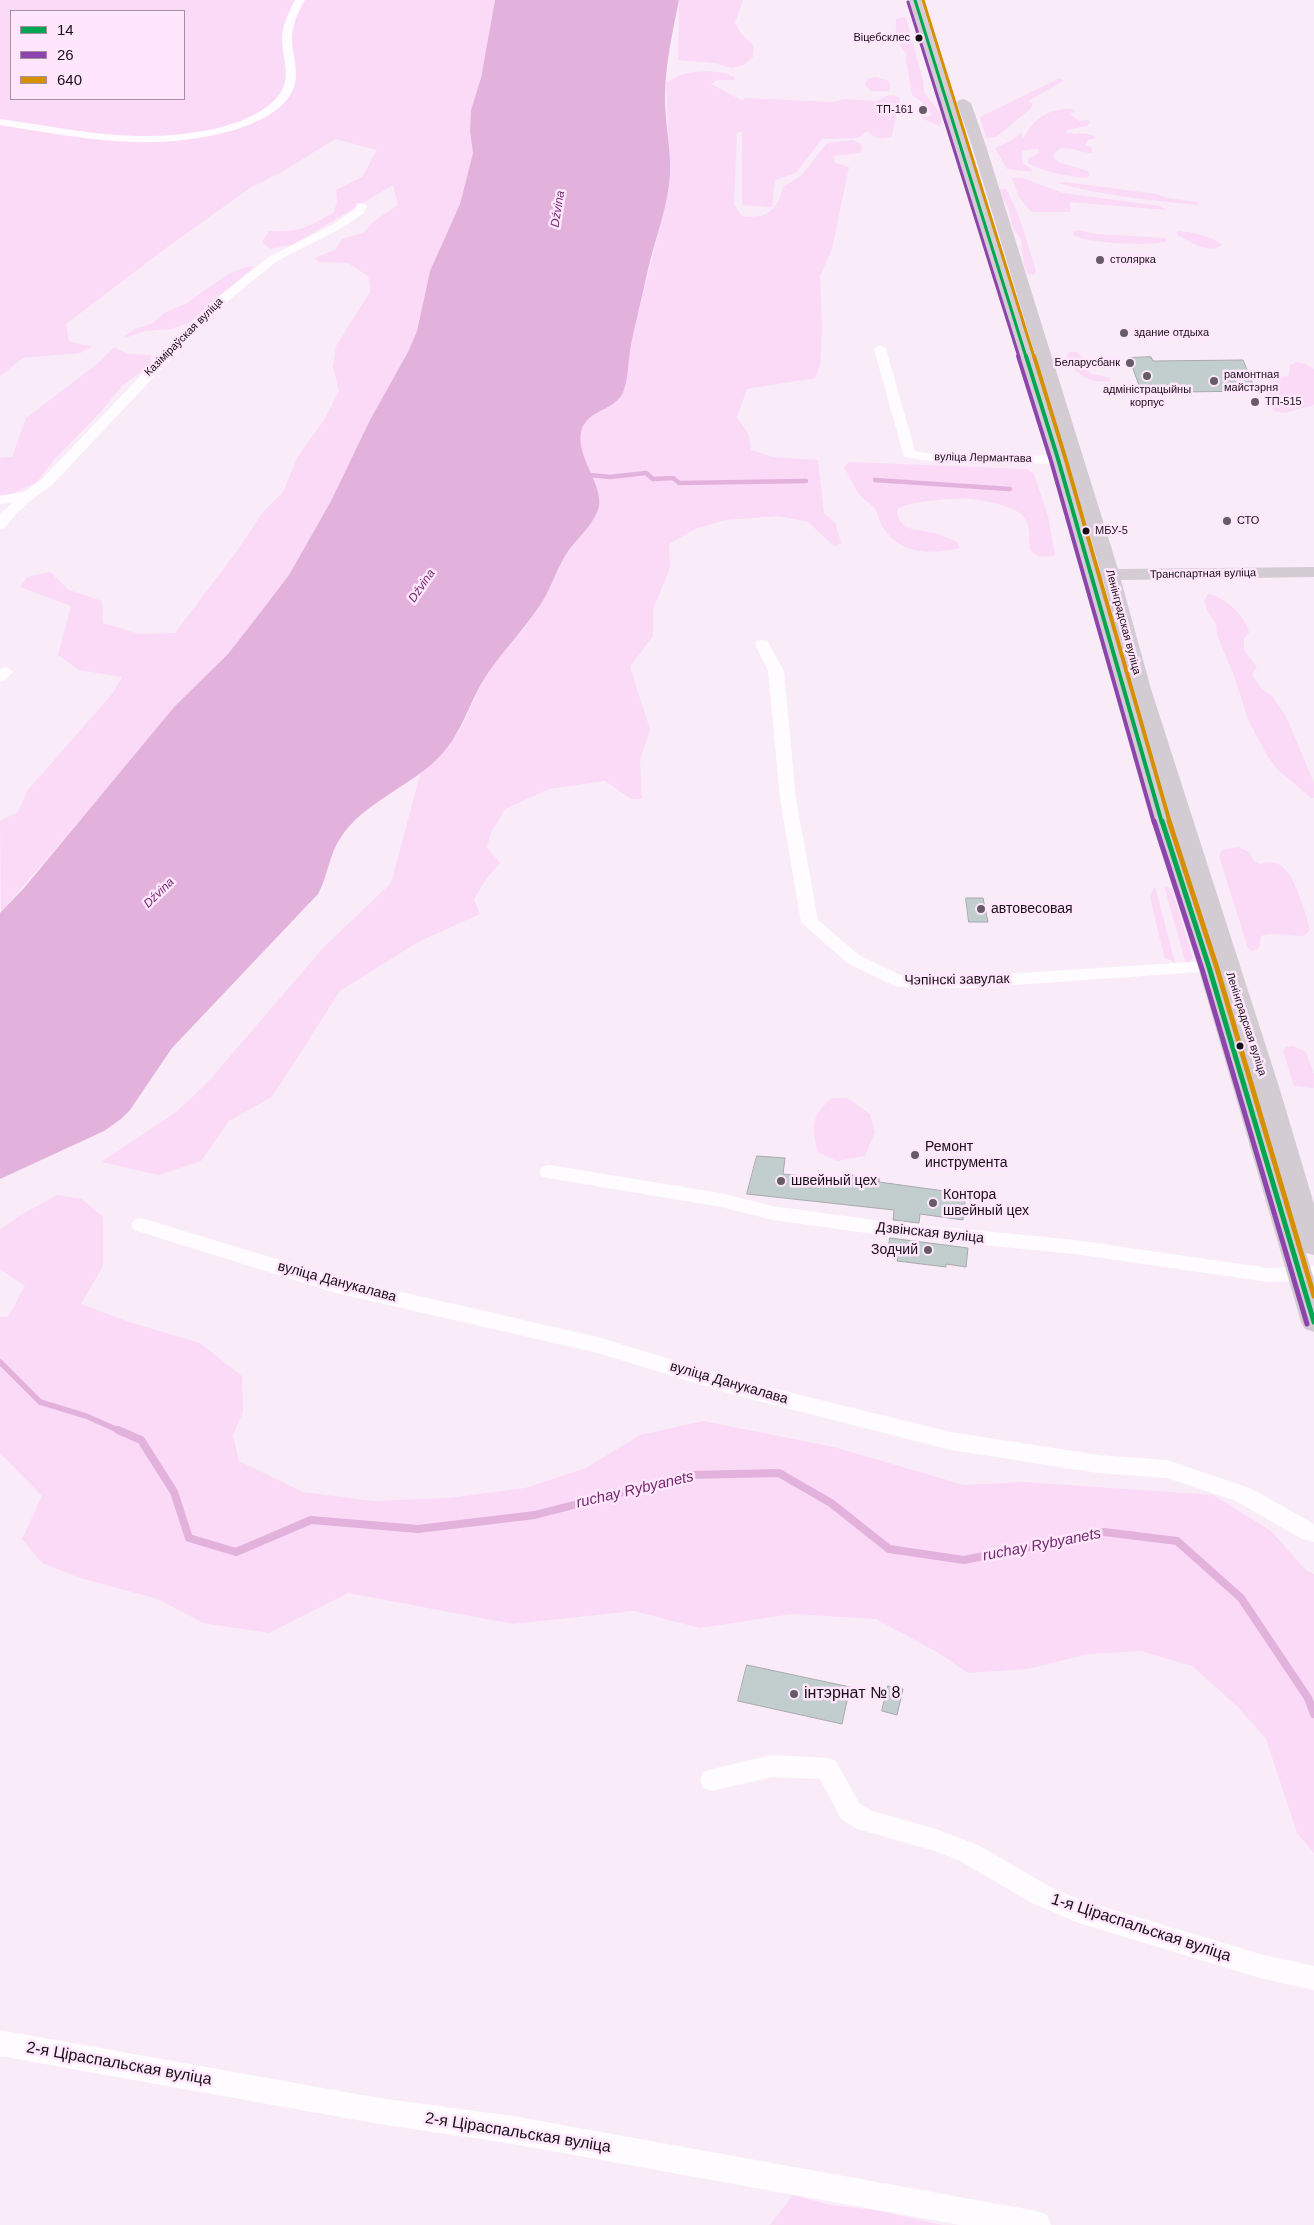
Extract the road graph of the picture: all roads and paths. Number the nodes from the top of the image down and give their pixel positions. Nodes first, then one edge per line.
1 (300, 0) edge
2 (915, 0) edge
3 (928, 0) edge
4 (0, 122) edge
5 (967, 172) junction
6 (986, 173) junction
7 (361, 206) dead end
8 (1020, 340) junction
9 (1038, 340) junction
10 (880, 349) dead end
11 (1067, 460) junction
12 (28, 496) junction
13 (0, 500) edge
14 (1, 521) edge
15 (1314, 572) edge
16 (1101, 575) junction
17 (762, 644) dead end
18 (1218, 966) junction
19 (549, 1172) dead end
20 (141, 1225) dead end
21 (1314, 1246) edge
22 (1307, 1274) edge
23 (1314, 1322) edge
24 (1314, 1533) edge
25 (712, 1780) dead end
26 (1314, 1978) edge
27 (0, 2042) edge
28 (1037, 2225) edge

1 - 4 street
2 - 5 main road, Ленінградская вуліца
3 - 6 main road, Ленінградская вуліца
5 - 6 street
5 - 8 main road, Ленінградская вуліца
6 - 9 main road, Ленінградская вуліца
7 - 12 street, Казіміраўская вуліца
8 - 9 street
8 - 11 main road, Ленінградская вуліца
9 - 11 main road, Ленінградская вуліца
10 - 11 street, вуліца Лермантава
11 - 16 main road, Ленінградская вуліца
12 - 13 street, Казіміраўская вуліца
12 - 14 street, Казіміраўская вуліца
15 - 16 main road, Транспартная вуліца
16 - 18 main road, Ленінградская вуліца
17 - 18 street, Чэпінскі завулак
18 - 21 main road, Ленінградская вуліца
18 - 22 main road, Ленінградская вуліца
19 - 22 street, Дзвінская вуліца
20 - 24 street, вуліца Данукалава
22 - 23 main road, Ленінградская вуліца
25 - 26 street, 1-я Ціраспальская вуліца
27 - 28 street, 2-я Ціраспальская вуліца

